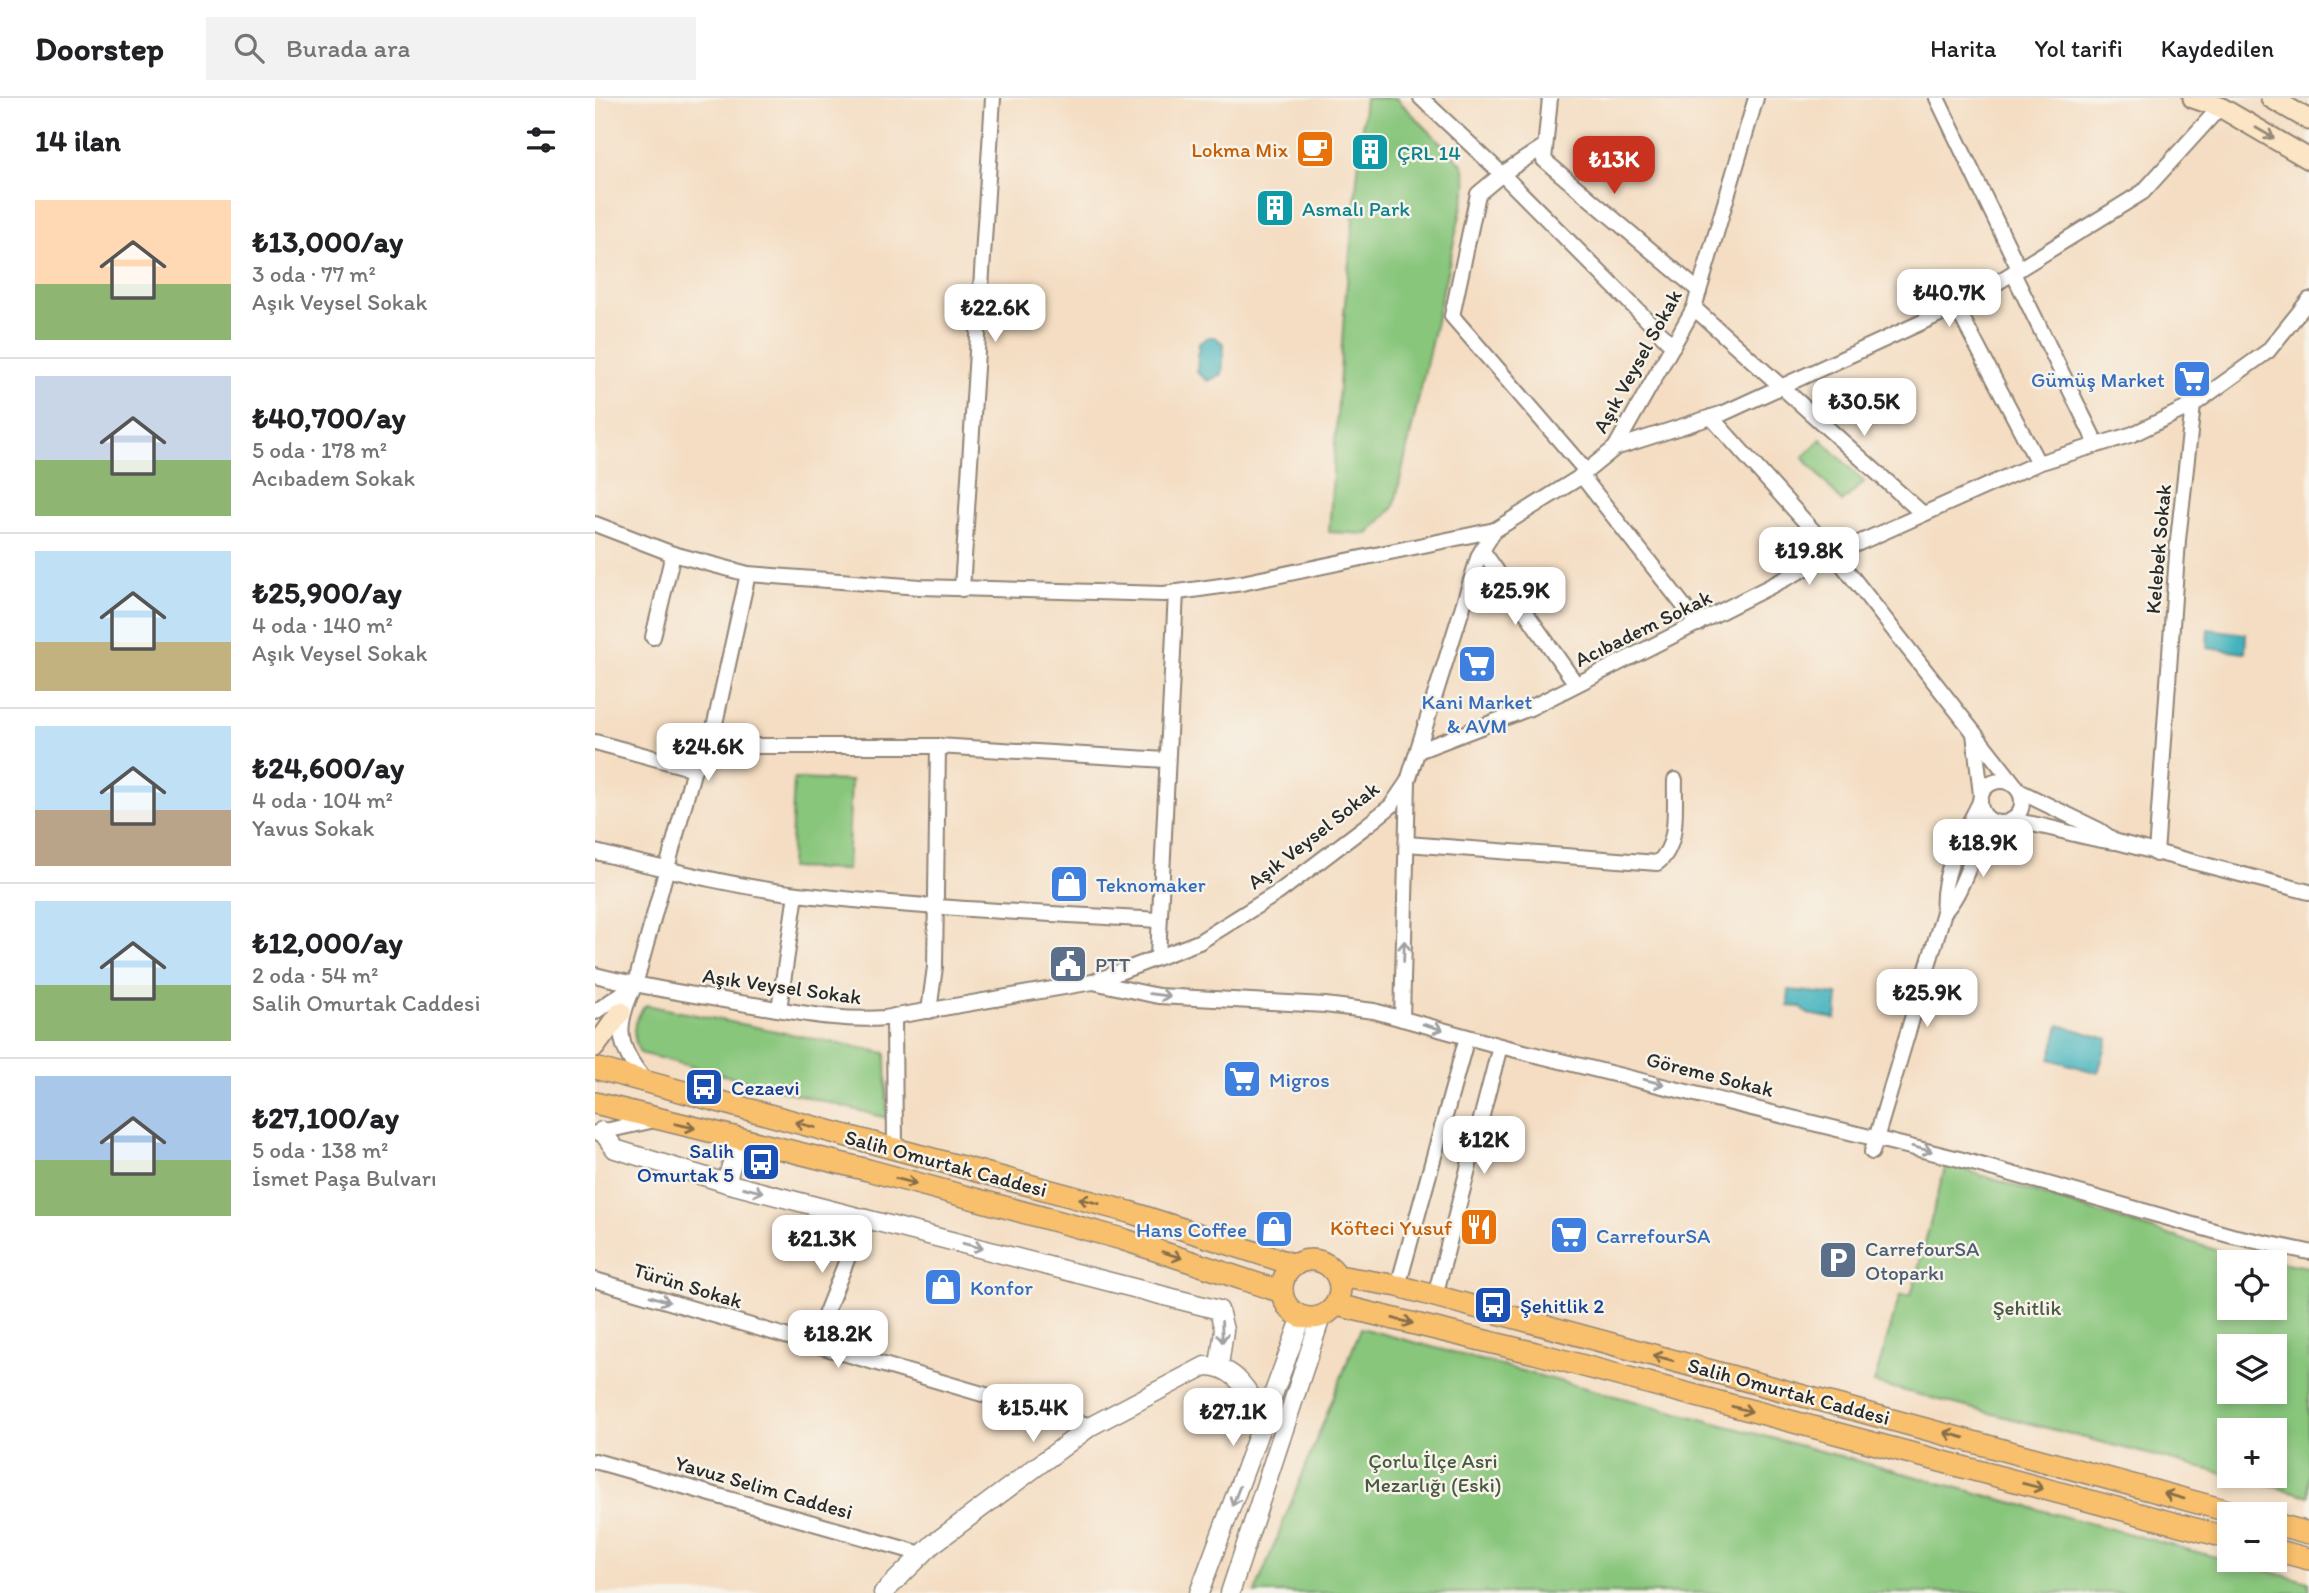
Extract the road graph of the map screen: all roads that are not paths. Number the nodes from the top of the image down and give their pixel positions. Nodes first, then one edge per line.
1 (993, 98) edge
2 (1421, 98) edge
3 (1550, 98) edge
4 (1756, 98) edge
5 (1937, 98) edge
6 (2193, 98) edge
7 (2270, 98) edge
8 (2220, 107) junction
9 (2309, 120) edge
10 (1543, 147) junction
11 (2309, 159) edge
12 (1502, 174) junction
13 (2016, 271) junction
14 (1699, 291) junction
15 (2309, 300) edge
16 (1956, 306) junction
17 (1694, 308) junction
18 (1673, 345) junction
19 (1782, 387) junction
20 (2193, 405) junction
21 (1711, 417) junction
22 (2097, 445) junction
23 (1615, 448) junction
24 (2038, 463) junction
25 (1584, 473) junction
26 (1923, 514) junction
27 (595, 524) edge
28 (1495, 530) junction
29 (1482, 550) junction
30 (673, 554) junction
31 (1834, 554) junction
32 (748, 574) junction
33 (962, 589) junction
34 (1176, 592) junction
35 (1698, 624) junction
36 (653, 637) dead end
37 (1576, 684) junction
38 (1973, 728) junction
39 (595, 741) edge
40 (710, 746) junction
41 (938, 746) junction
42 (1418, 751) junction
43 (1166, 760) junction
44 (694, 769) junction
45 (1675, 780) dead end
46 (1409, 781) junction
47 (2017, 788) junction
48 (1980, 799) junction
49 (2006, 822) junction
50 (2117, 842) junction
51 (1407, 845) junction
52 (595, 852) edge
53 (2156, 854) junction
54 (669, 870) junction
55 (2309, 892) edge
56 (796, 894) junction
57 (935, 907) junction
58 (1944, 912) junction
59 (1160, 920) junction
60 (1158, 956) junction
61 (595, 975) edge
62 (1093, 982) junction
63 (635, 985) junction
64 (779, 1009) junction
65 (929, 1011) junction
66 (621, 1012) junction
67 (595, 1013) edge
68 (894, 1016) junction
69 (1402, 1019) junction
70 (1467, 1037) junction
71 (1500, 1046) junction
72 (595, 1047) edge
73 (595, 1068) edge
74 (646, 1082) junction
75 (595, 1103) edge
76 (657, 1120) junction
77 (598, 1132) edge
78 (739, 1139) junction
79 (1875, 1145) junction
80 (895, 1149) junction
81 (726, 1183) junction
82 (864, 1217) junction
83 (2309, 1252) edge
84 (1295, 1265) junction
85 (1338, 1276) junction
86 (595, 1280) edge
87 (1398, 1286) junction
88 (1282, 1292) junction
89 (1435, 1296) junction
90 (1320, 1313) junction
91 (813, 1345) junction
92 (1219, 1366) junction
93 (1265, 1417) junction
94 (1091, 1426) junction
95 (595, 1461) edge
96 (2217, 1508) edge
97 (2287, 1527) edge
98 (2309, 1533) edge
99 (2217, 1535) edge
100 (2287, 1553) edge
101 (922, 1554) junction
102 (2309, 1559) edge
103 (883, 1593) edge
104 (1199, 1593) edge
105 (1230, 1593) edge

1 - 33 street
2 - 12 street
3 - 10 street
4 - 14 street, Aşık Veysel Sokak
5 - 13 street
6 - 8 main road
7 - 9 main road
8 -> 11 main road
8 - 13 street
10 - 12 street
10 - 14 street
12 - 18 street
12 - 25 street
13 - 16 street
13 - 22 street
14 - 17 street, Aşık Veysel Sokak
15 - 20 street
16 - 19 street
16 - 24 street
17 - 18 street, Aşık Veysel Sokak
17 - 19 street
18 - 23 street, Aşık Veysel Sokak
19 - 21 street
19 - 26 street
20 - 22 street, Acıbadem Sokak
20 - 53 street, Kelebek Sokak
21 - 23 street
21 - 31 street
22 - 24 street, Acıbadem Sokak
23 - 25 street, Aşık Veysel Sokak
24 - 26 street, Acıbadem Sokak
25 - 28 street, Aşık Veysel Sokak
25 - 35 street
26 - 31 street, Acıbadem Sokak
27 - 30 street
28 - 29 street, Aşık Veysel Sokak
28 - 34 street
29 - 37 street
29 - 42 street, Aşık Veysel Sokak
30 - 32 street
30 - 36 street
31 - 35 street, Acıbadem Sokak
31 - 38 street
32 - 33 street
32 - 40 street
33 - 34 street
34 - 43 street
35 - 37 street, Acıbadem Sokak
37 - 42 street, Acıbadem Sokak
38 - 47 street
38 - 48 street
39 - 44 street
40 - 41 street
40 - 44 street
41 - 43 street
41 - 57 street
42 - 46 street, Aşık Veysel Sokak
43 - 59 street
44 - 54 street
45 - 51 street
46 - 51 street
46 - 60 street, Aşık Veysel Sokak
47 - 48 street
47 - 49 street
47 - 50 street
48 - 49 street
48 - 58 street
49 - 50 street
49 - 58 street
50 - 53 street
69 -> 51 street
52 - 54 street
53 - 55 street
54 - 56 street
54 - 63 street
56 - 57 street
56 - 64 street
57 - 59 street
57 - 65 street
58 - 79 street
59 - 60 street
60 - 62 street, Aşık Veysel Sokak
61 - 63 street, Aşık Veysel Sokak
62 - 65 street, Aşık Veysel Sokak
62 -> 69 street, Göreme Sokak
63 - 64 street, Aşık Veysel Sokak
63 - 66 street
63 - 67 street
64 - 68 street, Aşık Veysel Sokak
65 - 68 street, Aşık Veysel Sokak
66 - 72 main road
66 - 74 street
68 - 80 street
69 -> 70 street, Göreme Sokak
70 - 71 street, Göreme Sokak
70 - 87 street
71 -> 79 street, Göreme Sokak
71 - 89 street
73 - 74 main road, Salih Omurtak Caddesi
80 -> 74 main road, Salih Omurtak Caddesi
75 - 76 main road, Salih Omurtak Caddesi
76 - 77 street
76 -> 78 main road, Salih Omurtak Caddesi
77 - 81 street
78 - 81 street
78 -> 88 main road, Salih Omurtak Caddesi
79 -> 83 street, Göreme Sokak
84 -> 80 main road, Salih Omurtak Caddesi
81 -> 82 street
82 - 91 street
82 -> 92 street
84 - 85 main road
84 - 88 main road
85 - 87 main road, Salih Omurtak Caddesi
85 - 90 main road
86 -> 91 street, Türün Sokak
87 - 89 main road, Salih Omurtak Caddesi
88 - 90 main road
96 -> 89 main road, Salih Omurtak Caddesi
90 - 93 street
90 -> 99 main road, Salih Omurtak Caddesi
90 - 105 street
91 - 94 street, Türün Sokak
92 - 93 street
92 - 94 street
93 -> 104 street
94 - 101 street
95 - 101 street, Yavuz Selim Caddesi
97 - 98 main road
100 - 102 main road
101 - 103 street

